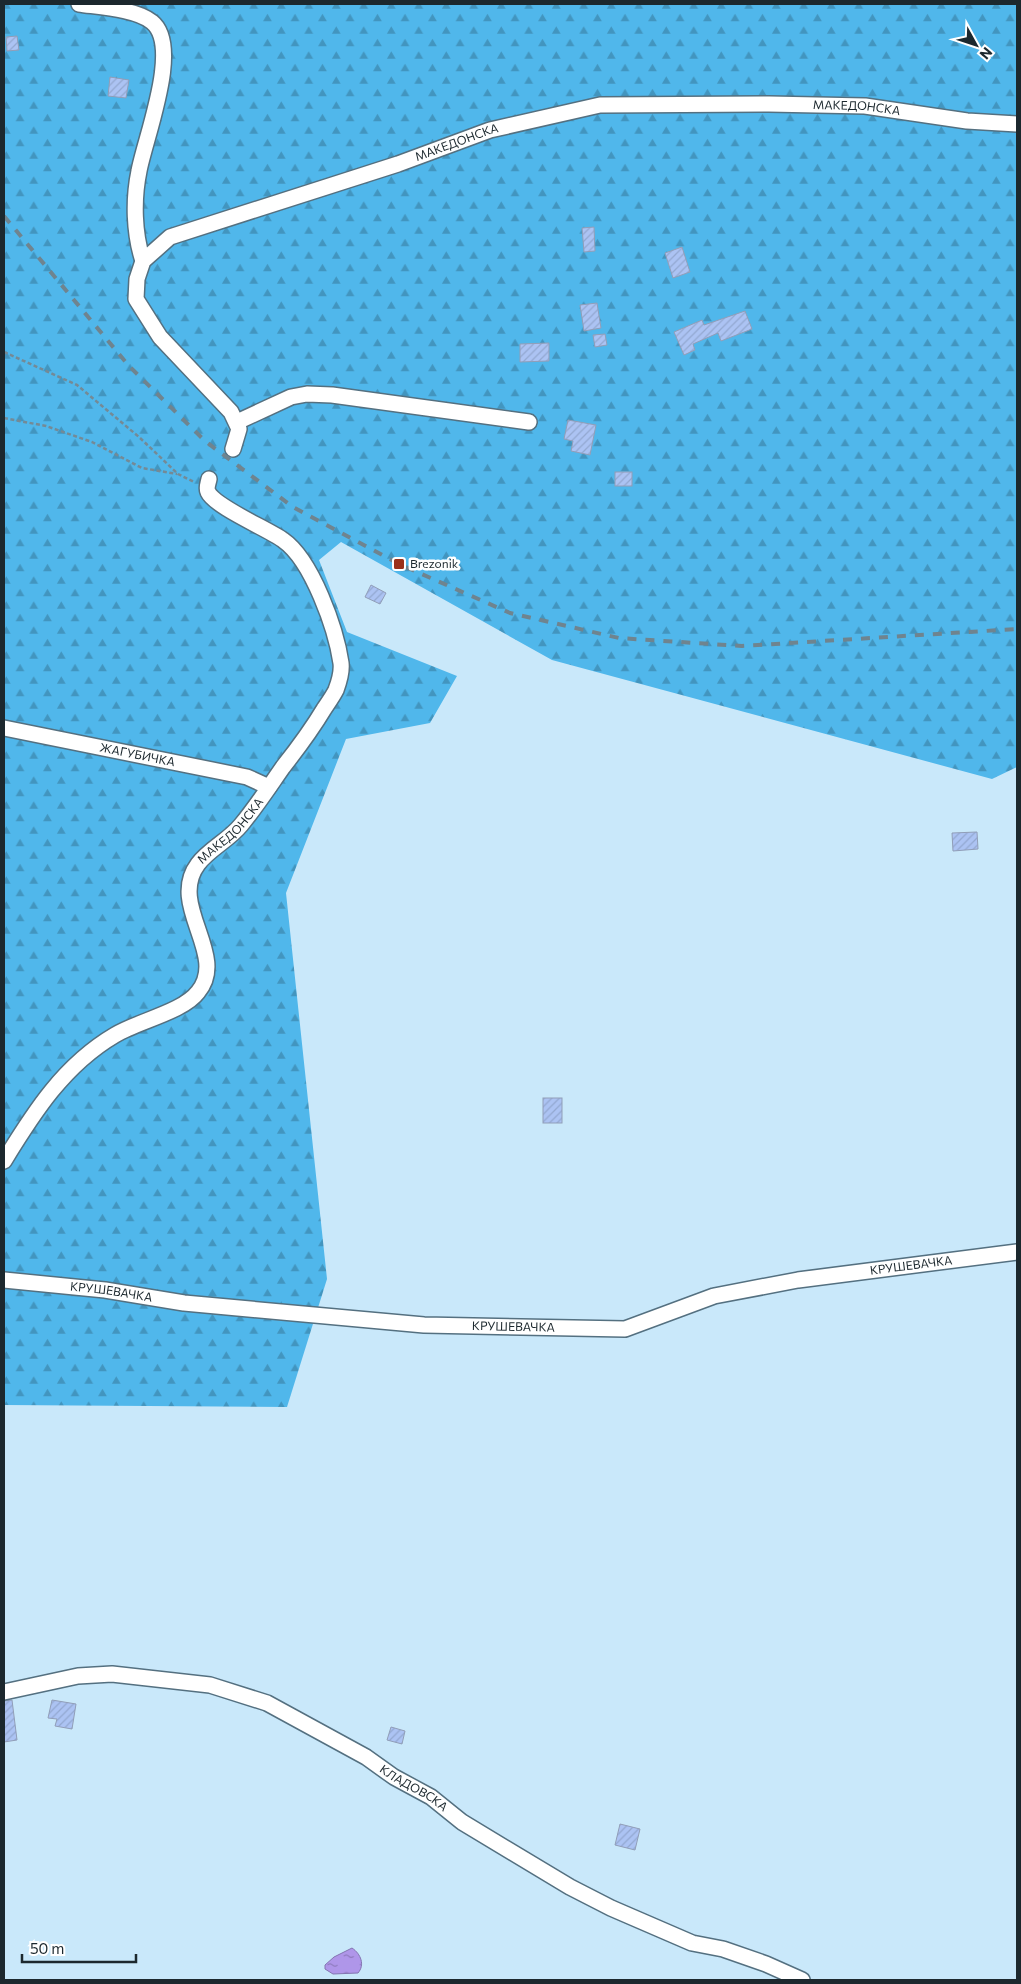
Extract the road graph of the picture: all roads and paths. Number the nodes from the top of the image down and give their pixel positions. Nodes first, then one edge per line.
1 (79, 4) edge
2 (1017, 124) edge
3 (143, 262) junction
4 (4, 352) edge
5 (4, 418) edge
6 (237, 422) junction
7 (528, 422) dead end
8 (233, 449) dead end
9 (178, 474) junction
10 (208, 484) joint
11 (4, 728) edge
12 (268, 787) junction
13 (4, 1161) edge
14 (1017, 1252) edge
15 (4, 1280) edge
16 (4, 1692) edge
17 (802, 1980) edge

1 - 3 street
2 - 3 street, МАКЕДОНСКА
3 - 6 street
4 - 9 path
5 - 9 path
6 - 7 street
6 - 8 street
9 - 10 path
10 - 12 street, МАКЕДОНСКА
11 - 12 street, ЖАГУБИЧКА
12 - 13 street, МАКЕДОНСКА
14 - 15 street, КРУШЕВАЧКА
16 - 17 street, КЛАДОВСКА

